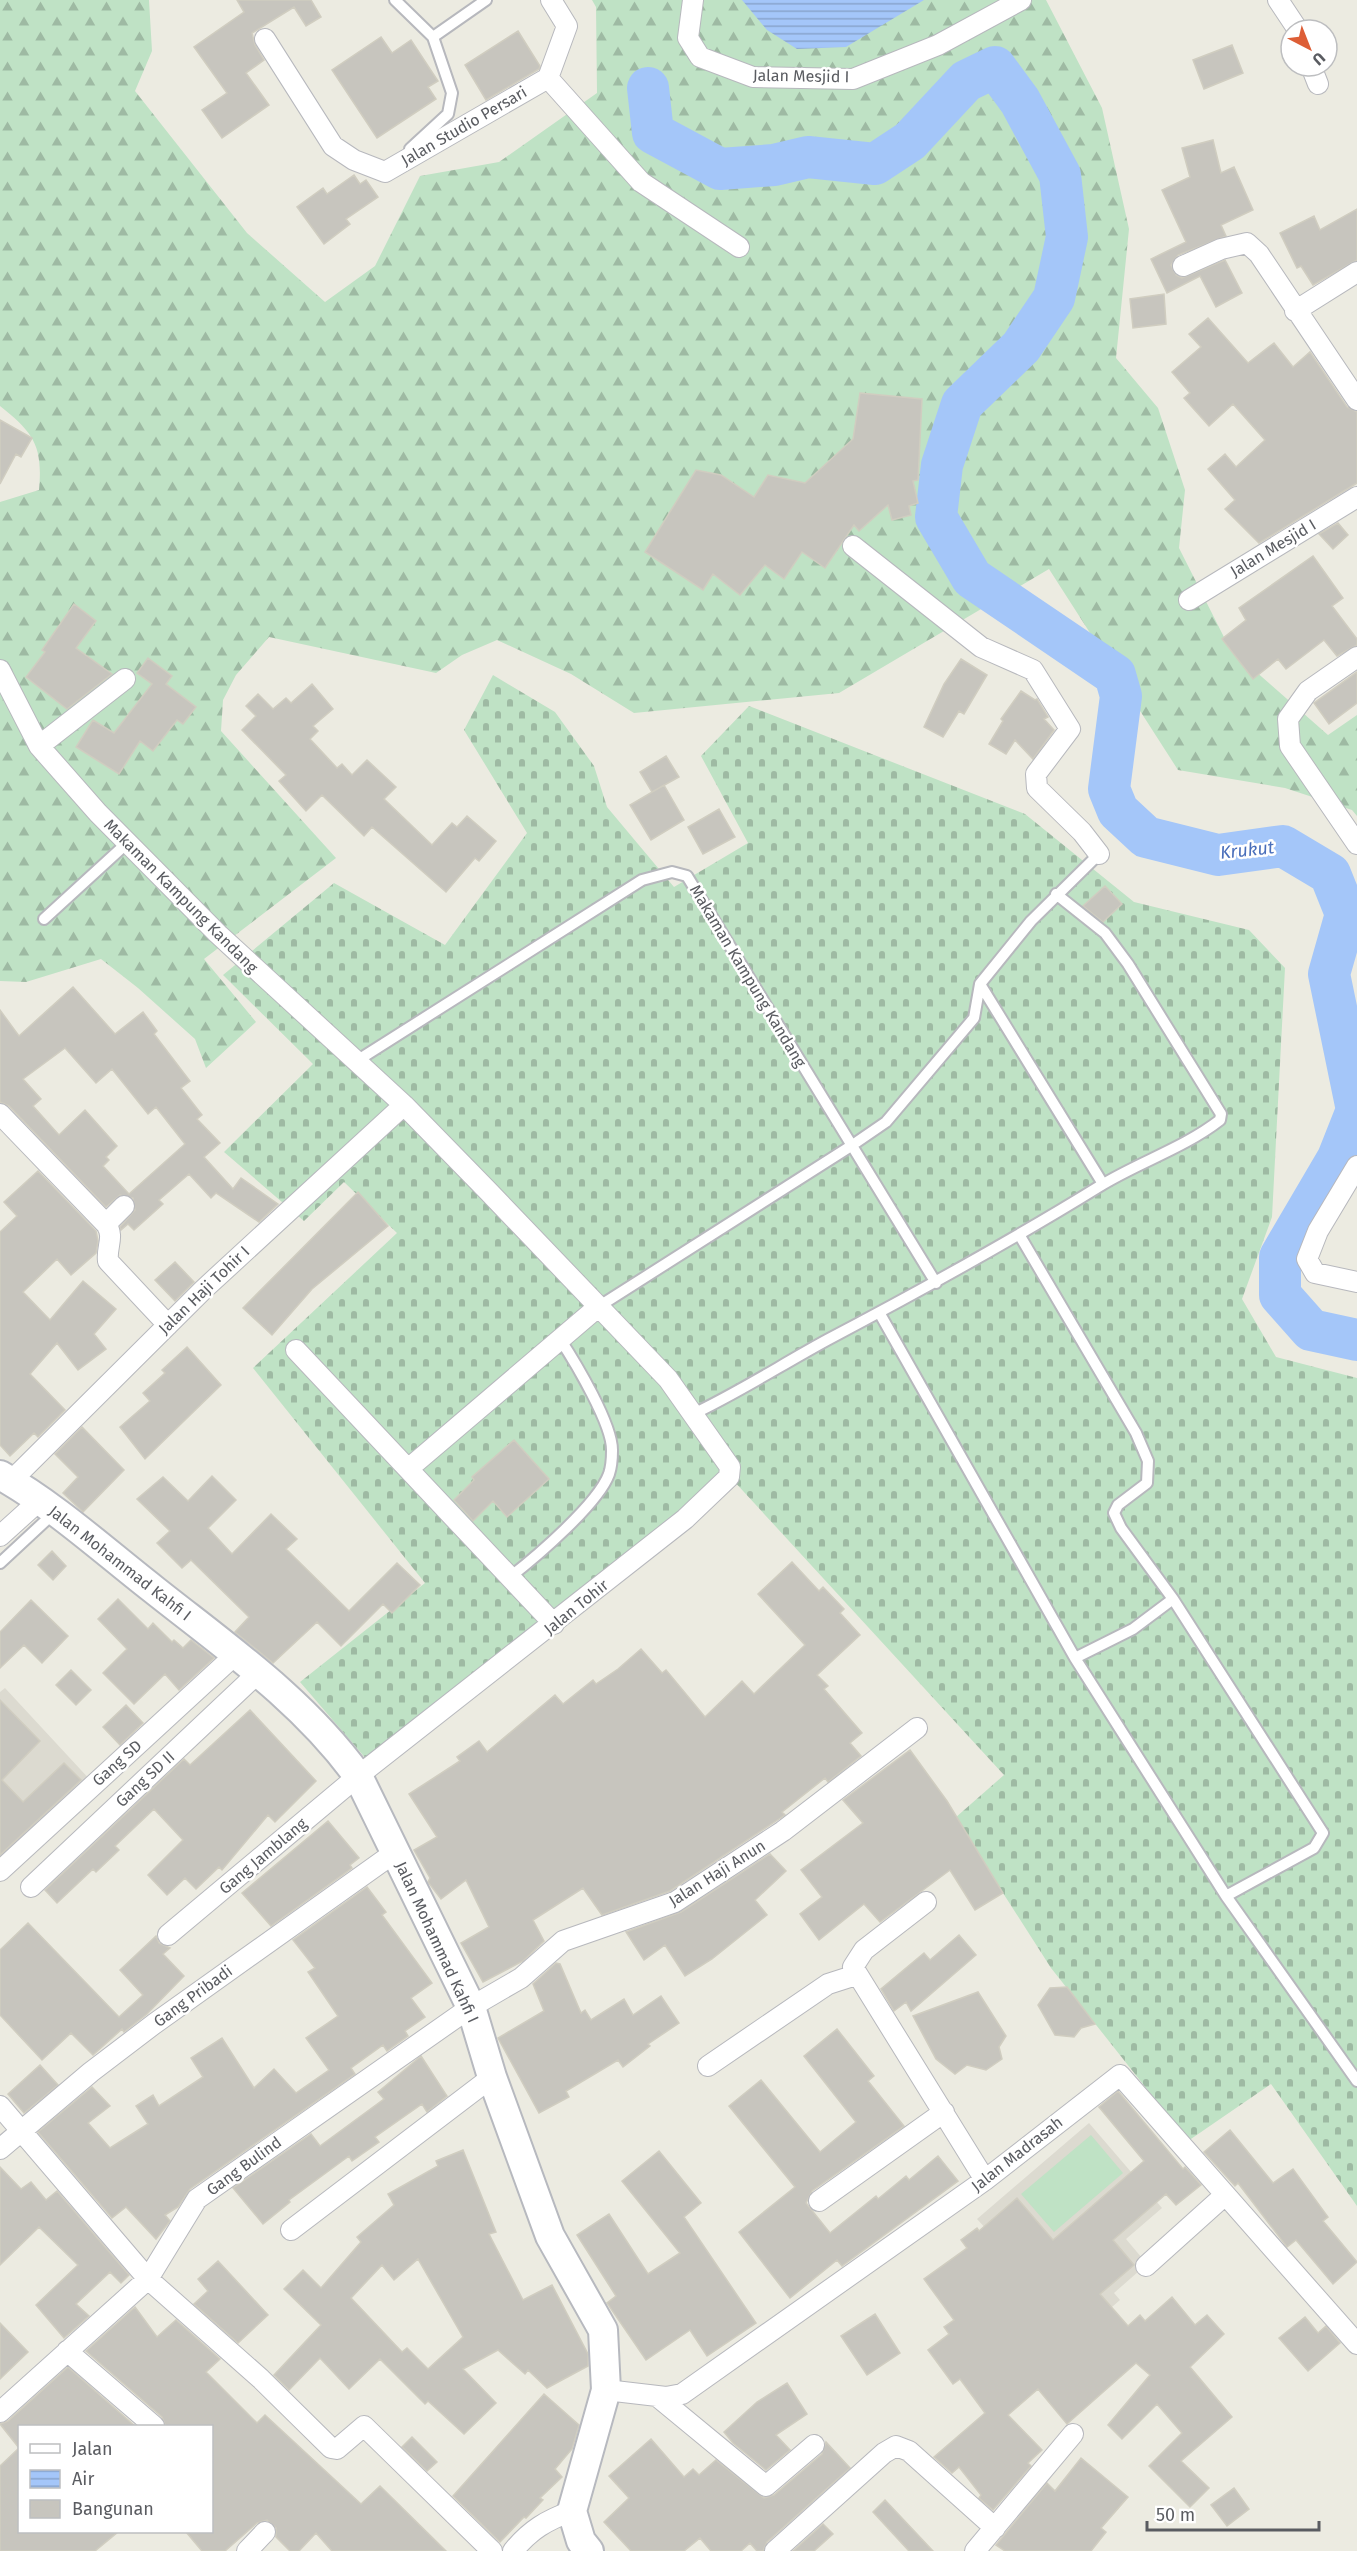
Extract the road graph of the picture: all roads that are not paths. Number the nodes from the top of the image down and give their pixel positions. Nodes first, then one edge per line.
1 (395, 0) edge
2 (486, 0) edge
3 (551, 0) edge
4 (693, 0) edge
5 (1021, 0) edge
6 (1280, 1) edge
7 (1291, 18) edge
8 (433, 37) junction
9 (265, 39) dead end
10 (548, 78) junction
11 (385, 172) junction
12 (739, 247) dead end
13 (1183, 266) dead end
14 (1357, 272) edge
15 (1294, 311) junction
16 (1357, 400) edge
17 (1357, 497) edge
18 (853, 546) dead end
19 (1189, 600) dead end
20 (1357, 657) edge
21 (0, 670) edge
22 (125, 680) dead end
23 (39, 746) junction
24 (126, 844) junction
25 (1357, 844) edge
26 (1099, 854) joint
27 (1056, 894) junction
28 (44, 919) dead end
29 (980, 984) junction
30 (355, 1062) junction
31 (404, 1106) junction
32 (0, 1114) edge
33 (852, 1146) junction
34 (1357, 1166) edge
35 (1103, 1184) junction
36 (124, 1206) dead end
37 (106, 1224) junction
38 (1020, 1236) junction
39 (1357, 1282) edge
40 (936, 1284) junction
41 (598, 1307) junction
42 (880, 1314) junction
43 (168, 1325) junction
44 (560, 1339) junction
45 (296, 1350) dead end
46 (691, 1415) junction
47 (408, 1469) junction
48 (5, 1478) edge
49 (48, 1506) junction
50 (0, 1536) edge
51 (0, 1563) edge
52 (510, 1577) junction
53 (1173, 1599) junction
54 (554, 1624) junction
55 (236, 1655) junction
56 (1076, 1658) junction
57 (259, 1672) junction
58 (917, 1728) dead end
59 (357, 1776) junction
60 (394, 1853) junction
61 (0, 1871) edge
62 (31, 1887) dead end
63 (1226, 1896) junction
64 (926, 1902) dead end
65 (168, 1935) dead end
66 (856, 1975) junction
67 (471, 2007) junction
68 (708, 2066) dead end
69 (492, 2077) junction
70 (1357, 2080) edge
71 (0, 2106) edge
72 (944, 2112) junction
73 (21, 2133) junction
74 (0, 2150) edge
75 (985, 2180) junction
76 (1225, 2194) junction
77 (819, 2201) dead end
78 (291, 2230) dead end
79 (1146, 2266) dead end
80 (148, 2279) junction
81 (1357, 2344) edge
82 (67, 2351) junction
83 (606, 2390) junction
84 (658, 2397) junction
85 (0, 2412) edge
86 (144, 2424) edge
87 (1073, 2434) dead end
88 (814, 2445) dead end
89 (572, 2511) junction
90 (995, 2528) junction
91 (265, 2532) dead end
92 (247, 2551) edge
93 (492, 2551) edge
94 (513, 2551) edge
95 (589, 2551) edge
96 (775, 2551) edge
97 (975, 2551) edge

1 - 8 lane
2 - 8 lane
3 - 10 street
4 - 5 street, Jalan Mesjid I
6 - 7 street
8 - 11 lane
9 - 11 street, Jalan Studio Persari
10 - 11 street, Jalan Studio Persari
10 - 12 street
13 - 15 street
14 - 15 street
15 - 16 street
17 - 19 street, Jalan Mesjid I
18 - 26 street
20 - 25 street
21 - 23 street, Makaman Kampung Kandang
22 - 23 street
23 - 24 street, Makaman Kampung Kandang
24 - 28 lane
24 - 30 street, Makaman Kampung Kandang
26 - 27 lane
27 - 29 lane
27 - 35 lane
29 - 33 lane
29 - 35 lane
30 - 31 street, Makaman Kampung Kandang
30 - 33 lane, Makaman Kampung Kandang
31 - 41 street, Makaman Kampung Kandang
31 - 43 street, Jalan Haji Tohir I
32 - 37 street
33 - 40 lane, Makaman Kampung Kandang
33 - 41 lane
34 - 39 street
35 - 38 lane
36 - 37 street
37 - 43 street
38 - 40 lane
38 - 53 lane
40 - 42 lane
41 - 44 street
41 - 46 street, Makaman Kampung Kandang
42 - 46 lane
42 - 56 lane
43 - 48 street, Jalan Haji Tohir I
44 - 47 street
44 - 52 lane
45 - 47 street
46 - 54 street, Jalan Tohir
47 - 52 street
48 - 49 main road, Jalan Mohammad Kahfi I
49 - 50 street
49 - 51 lane
49 - 55 main road, Jalan Mohammad Kahfi I
52 - 54 street
53 - 56 lane
53 - 63 lane
54 - 59 street, Jalan Tohir
55 - 57 main road, Jalan Mohammad Kahfi I
55 - 61 street, Gang SD
56 - 63 lane
57 - 59 main road, Jalan Mohammad Kahfi I
57 - 62 street, Gang SD II
58 - 67 street, Jalan Haji Anun
59 - 60 main road, Jalan Mohammad Kahfi I
59 - 65 street, Gang Jamblang
60 - 67 main road, Jalan Mohammad Kahfi I
60 - 73 street, Gang Pribadi
63 - 70 lane
64 - 66 street
66 - 68 street
66 - 72 street
67 - 69 main road, Jalan Mohammad Kahfi I
67 - 80 street, Gang Bulind
69 - 78 street
69 - 83 main road, Jalan Mohammad Kahfi I
71 - 73 street
72 - 75 street
72 - 77 street
73 - 74 street, Gang Pribadi
73 - 80 street
75 - 76 street, Jalan Madrasah
75 - 84 street, Jalan Madrasah
76 - 79 street
76 - 81 street, Jalan Madrasah
80 - 82 street, Gang Bulind
80 - 93 street
82 - 85 street, Gang Bulind
82 - 86 street
83 - 84 street, Jalan Madrasah
83 - 89 main road, Jalan Mohammad Kahfi I
84 - 88 street
87 - 90 street
89 - 94 street
89 - 95 main road
90 - 96 street
90 - 97 street
91 - 92 street

